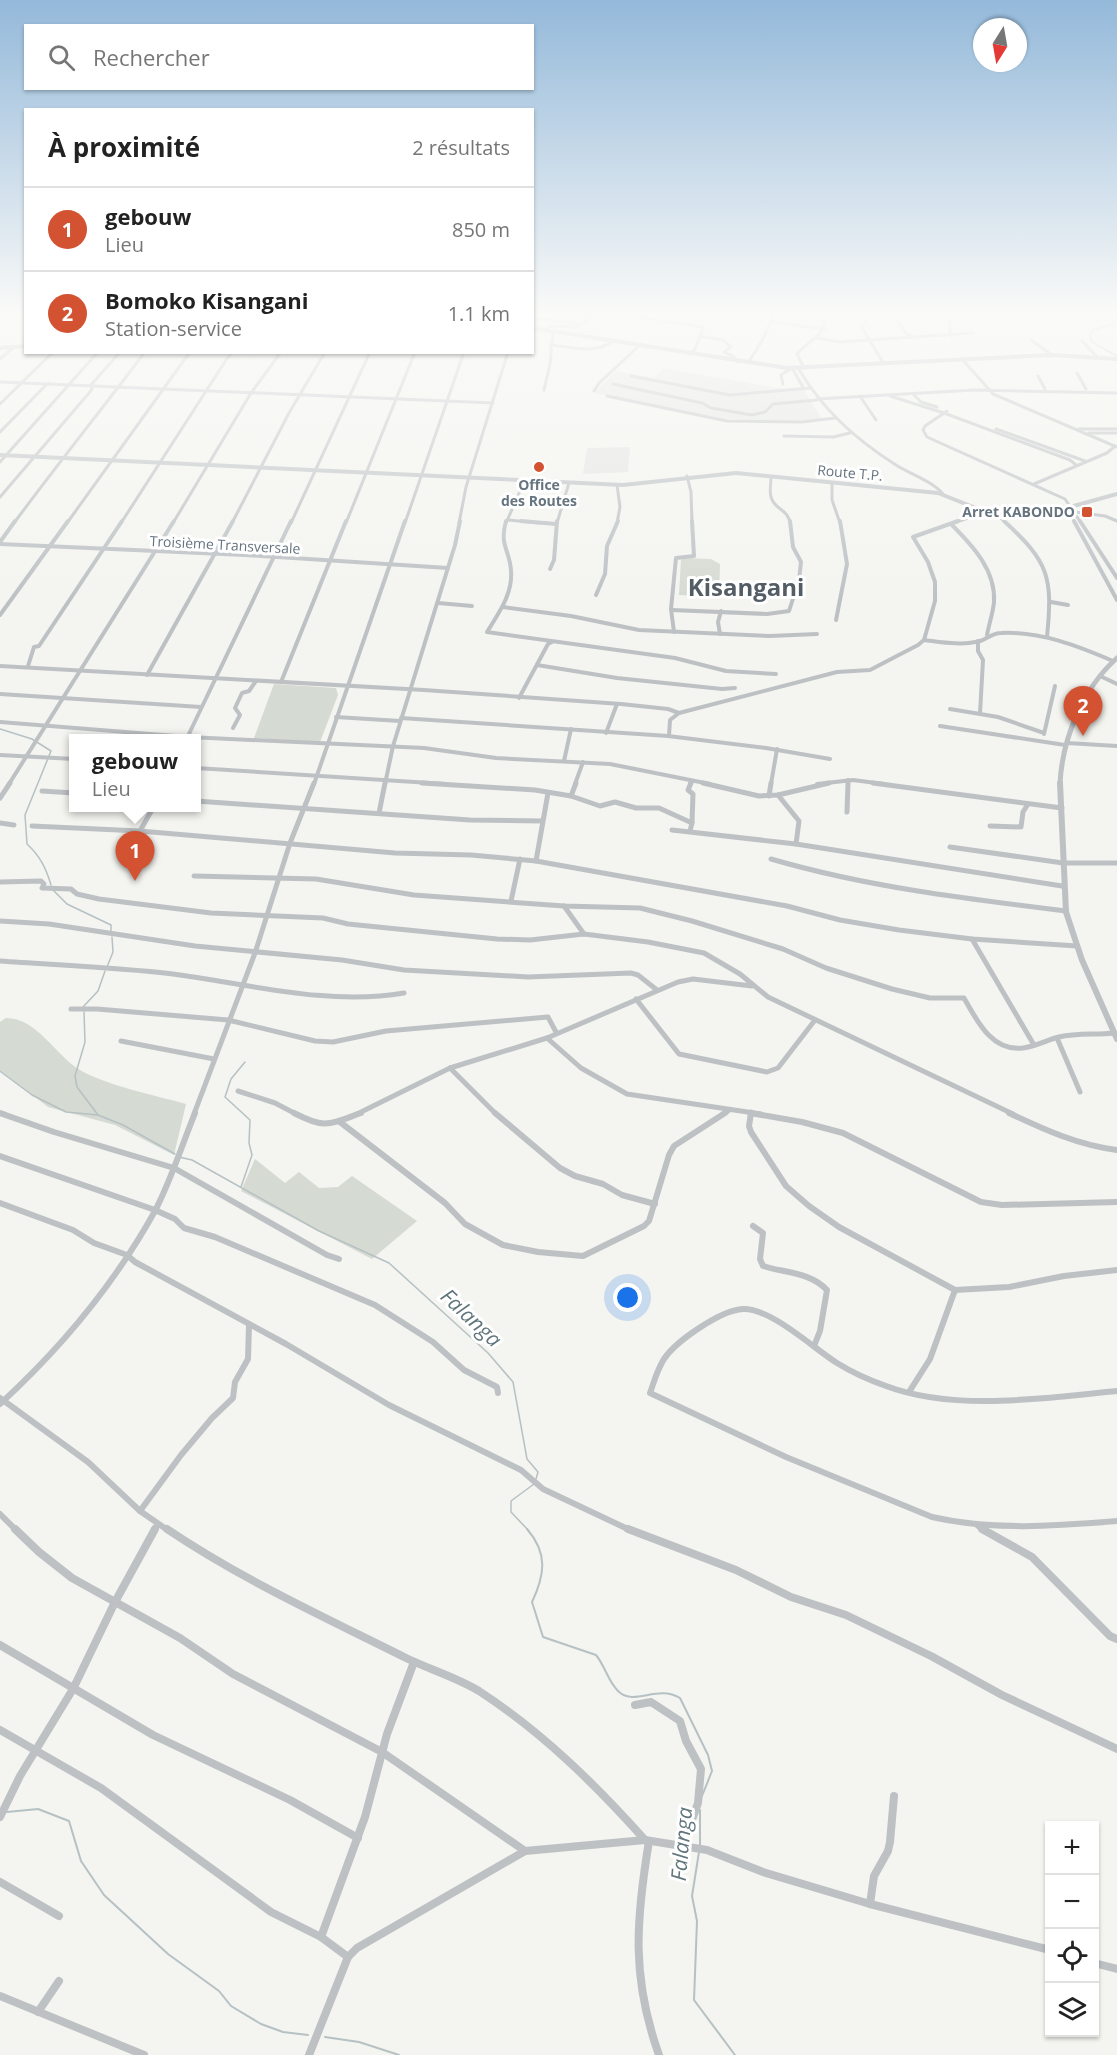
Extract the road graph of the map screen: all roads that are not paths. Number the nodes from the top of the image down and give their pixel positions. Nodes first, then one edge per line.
1 (22, 410) edge
2 (45, 410) edge
3 (73, 410) edge
4 (101, 410) edge
5 (149, 410) edge
6 (194, 410) edge
7 (241, 410) edge
8 (292, 410) edge
9 (343, 410) edge
10 (392, 410) edge
11 (444, 410) edge
12 (491, 410) edge
13 (674, 410) edge
14 (722, 410) edge
15 (766, 410) edge
16 (828, 410) edge
17 (869, 410) edge
18 (939, 410) edge
19 (941, 410) edge
20 (1029, 410) edge
21 (1037, 410) edge
22 (946, 412) junction
23 (836, 418) junction
24 (876, 420) dead end
25 (1074, 429) joint
26 (1117, 429) edge
27 (1083, 431) junction
28 (0, 432) edge
29 (850, 433) junction
30 (1092, 433) junction
31 (1117, 434) edge
32 (784, 436) dead end
33 (1116, 445) edge
34 (1046, 447) junction
35 (1040, 449) junction
36 (3, 456) edge
37 (34, 457) junction
38 (62, 458) junction
39 (112, 460) junction
40 (1085, 461) junction
41 (0, 462) edge
42 (160, 463) junction
43 (1076, 465) junction
44 (209, 466) junction
45 (260, 469) junction
46 (313, 472) junction
47 (366, 474) junction
48 (687, 476) junction
49 (420, 477) junction
50 (771, 477) junction
51 (470, 479) junction
52 (524, 482) junction
53 (569, 483) junction
54 (617, 484) junction
55 (832, 484) junction
56 (1034, 484) junction
57 (943, 494) junction
58 (1117, 494) edge
59 (0, 497) edge
60 (1070, 508) junction
61 (989, 511) junction
62 (1075, 512) junction
63 (508, 520) junction
64 (1117, 520) edge
65 (556, 524) junction
66 (951, 524) junction
67 (0, 543) edge
68 (50, 546) junction
69 (103, 549) junction
70 (154, 551) junction
71 (213, 555) junction
72 (274, 558) junction
73 (330, 561) junction
74 (389, 565) junction
75 (448, 568) junction
76 (550, 569) dead end
77 (1117, 578) edge
78 (596, 595) dead end
79 (1117, 600) edge
80 (1051, 602) junction
81 (438, 603) junction
82 (1068, 605) dead end
83 (472, 606) dead end
84 (503, 607) junction
85 (672, 610) junction
86 (721, 611) junction
87 (0, 615) edge
88 (836, 620) dead end
89 (674, 632) junction
90 (720, 634) junction
91 (817, 634) dead end
92 (987, 635) junction
93 (1047, 637) junction
94 (924, 640) junction
95 (978, 641) junction
96 (552, 642) junction
97 (1115, 660) edge
98 (537, 665) junction
99 (0, 666) edge
100 (28, 666) junction
101 (82, 670) junction
102 (776, 674) dead end
103 (147, 675) junction
104 (1100, 676) junction
105 (214, 679) junction
106 (256, 681) junction
107 (281, 682) junction
108 (1117, 684) edge
109 (1054, 686) dead end
110 (346, 687) junction
111 (735, 688) dead end
112 (410, 689) junction
113 (0, 694) edge
114 (65, 697) junction
115 (519, 698) junction
116 (617, 704) junction
117 (201, 707) junction
118 (950, 709) dead end
119 (679, 713) junction
120 (980, 713) junction
121 (336, 717) junction
122 (401, 720) junction
123 (0, 722) edge
124 (940, 726) dead end
125 (46, 727) junction
126 (233, 728) dead end
127 (571, 729) junction
128 (606, 733) junction
129 (1044, 733) junction
130 (136, 734) edge
131 (189, 734) edge
132 (669, 736) junction
133 (201, 739) edge
134 (1043, 742) junction
135 (326, 744) junction
136 (1066, 744) junction
137 (393, 746) junction
138 (1117, 746) edge
139 (777, 749) junction
140 (0, 755) edge
141 (25, 757) junction
142 (69, 759) edge
143 (830, 759) dead end
144 (564, 762) junction
145 (583, 762) junction
146 (201, 768) edge
147 (315, 777) junction
148 (387, 779) junction
149 (848, 780) junction
150 (691, 782) junction
151 (0, 786) edge
152 (7, 787) junction
153 (42, 791) dead end
154 (69, 793) edge
155 (548, 793) junction
156 (778, 795) junction
157 (571, 796) junction
158 (769, 796) junction
159 (0, 798) edge
160 (201, 801) edge
161 (1028, 804) junction
162 (1062, 808) junction
163 (305, 810) junction
164 (150, 812) edge
165 (847, 812) dead end
166 (379, 813) junction
167 (542, 821) junction
168 (0, 823) edge
169 (692, 823) junction
170 (14, 825) dead end
171 (32, 826) dead end
172 (990, 826) dead end
173 (672, 830) dead end
174 (140, 831) junction
175 (690, 831) junction
176 (290, 843) junction
177 (796, 844) junction
178 (950, 847) dead end
179 (771, 859) dead end
180 (520, 860) junction
181 (536, 861) junction
182 (1064, 863) junction
183 (1117, 863) edge
184 (194, 876) dead end
185 (278, 879) junction
186 (0, 882) edge
187 (1062, 886) junction
188 (511, 901) junction
189 (564, 906) junction
190 (1066, 911) junction
191 (266, 915) junction
192 (0, 921) edge
193 (584, 934) junction
194 (972, 939) junction
195 (1077, 946) junction
196 (255, 953) junction
197 (0, 961) edge
198 (242, 985) junction
199 (752, 986) junction
200 (657, 990) junction
201 (404, 993) dead end
202 (636, 999) junction
203 (71, 1010) dead end
204 (228, 1020) junction
205 (815, 1020) junction
206 (556, 1032) junction
207 (1116, 1036) edge
208 (547, 1038) junction
209 (1057, 1038) junction
210 (121, 1041) dead end
211 (1034, 1045) junction
212 (214, 1059) junction
213 (450, 1068) junction
214 (238, 1091) dead end
215 (1080, 1092) dead end
216 (728, 1111) junction
217 (751, 1112) junction
218 (0, 1113) edge
219 (340, 1122) junction
220 (1117, 1149) edge
221 (0, 1155) edge
222 (175, 1165) junction
223 (1117, 1202) edge
224 (0, 1203) edge
225 (655, 1204) junction
226 (155, 1210) junction
227 (753, 1226) dead end
228 (128, 1256) junction
229 (339, 1259) dead end
230 (1117, 1270) edge
231 (955, 1290) junction
232 (249, 1325) junction
233 (814, 1346) junction
234 (1117, 1391) edge
235 (909, 1392) junction
236 (498, 1393) dead end
237 (1, 1401) edge
238 (140, 1511) junction
239 (0, 1514) edge
240 (1117, 1521) edge
241 (974, 1523) junction
242 (158, 1524) junction
243 (115, 1602) junction
244 (1117, 1639) edge
245 (0, 1645) edge
246 (414, 1662) junction
247 (73, 1689) junction
248 (635, 1705) dead end
249 (0, 1730) edge
250 (1117, 1749) edge
251 (36, 1751) junction
252 (382, 1752) junction
253 (894, 1796) dead end
254 (0, 1817) edge
255 (358, 1838) junction
256 (647, 1841) junction
257 (686, 1846) junction
258 (707, 1850) joint
259 (525, 1851) junction
260 (0, 1882) edge
261 (870, 1904) junction
262 (59, 1916) dead end
263 (321, 1937) junction
264 (1045, 1949) edge
265 (348, 1957) junction
266 (1099, 1964) edge
267 (1117, 1969) edge
268 (58, 1980) dead end
269 (0, 1996) edge
270 (38, 2012) junction
271 (144, 2055) edge
272 (309, 2055) edge
273 (659, 2055) edge

1 - 28 street
2 - 36 street
3 - 37 street
4 - 38 street
5 - 39 street
6 - 42 street
7 - 44 street
8 - 45 street
9 - 46 street
10 - 47 street
11 - 49 street
12 - 51 street
13 - 23 street
14 - 15 street
16 - 23 street
17 - 24 street
18 - 22 street
19 - 22 street
20 - 25 street
21 - 27 street
22 - 34 street
22 - 35 street
22 - 56 street
23 - 29 street
25 - 27 street
26 - 27 street
27 - 30 street
27 - 33 street
29 - 32 street
29 - 57 street
30 - 31 street
30 - 33 street
33 - 40 street
34 - 35 street
34 - 40 street
35 - 43 street
36 - 37 street, Route T.P.
36 - 41 street
37 - 38 street, Route T.P.
37 - 59 street
38 - 39 street, Route T.P.
38 - 67 street
39 - 42 street, Route T.P.
39 - 68 street
40 - 43 street
42 - 44 street, Route T.P.
42 - 69 street
43 - 56 street
44 - 45 street, Route T.P.
44 - 70 street
45 - 46 street, Route T.P.
45 - 71 street
46 - 47 street, Route T.P.
46 - 72 street
47 - 49 street, Route T.P.
47 - 73 street
48 - 50 street, Route T.P.
48 - 54 street, Route T.P.
48 - 85 street
49 - 51 street, Route T.P.
49 - 74 street
50 - 55 street, Route T.P.
50 - 86 street
51 - 52 street, Route T.P.
51 - 75 street
52 - 53 street, Route T.P.
52 - 63 street
53 - 54 street, Route T.P.
53 - 65 street
54 - 78 street
55 - 57 street, Route T.P.
55 - 88 street
56 - 60 street
57 - 61 street, Route T.P.
58 - 60 street, Route T.P.
60 - 61 street, Route T.P.
60 - 62 street
60 - 79 street
61 - 66 street
61 - 80 street
62 - 64 street
62 - 77 street
63 - 65 street
63 - 84 street
65 - 76 street
66 - 92 street
66 - 94 street
67 - 68 street, Troisième Transversale
68 - 69 street, Troisième Transversale
68 - 87 street
69 - 70 street, Troisième Transversale
69 - 100 street
70 - 71 street, Troisième Transversale
70 - 101 street
71 - 72 street, Troisième Transversale
71 - 103 street
72 - 73 street, Troisième Transversale
72 - 105 street
73 - 74 street, Troisième Transversale
73 - 107 street
74 - 75 street, Troisième Transversale
74 - 110 street
75 - 81 street
80 - 82 street
80 - 93 street
81 - 83 street
81 - 112 street
84 - 89 street
84 - 96 street
85 - 86 street
85 - 89 street
86 - 90 street
89 - 90 street
90 - 91 street
92 - 93 street
92 - 95 street
93 - 97 street
94 - 95 street
94 - 119 street
95 - 120 street
96 - 98 street
96 - 102 street
97 - 104 street
98 - 111 street
98 - 115 street
99 - 100 street
100 - 101 street
101 - 103 street
101 - 114 street
103 - 105 street
104 - 108 street
104 - 136 street
105 - 106 street
105 - 117 street
106 - 107 street
106 - 126 street
107 - 110 street
109 - 129 street
110 - 112 street
110 - 121 street
112 - 115 street
112 - 122 street
113 - 114 street
114 - 117 street
114 - 125 street
115 - 116 street
116 - 119 street
116 - 128 street
117 - 131 street
118 - 120 street
119 - 132 street
120 - 129 street
121 - 122 street
121 - 135 street
122 - 127 street
122 - 137 street
123 - 125 street
124 - 134 street
125 - 130 street
125 - 141 street
127 - 128 street
127 - 144 street
128 - 132 street
129 - 134 street
132 - 139 street
133 - 135 street
134 - 136 street
135 - 137 street
135 - 147 street
136 - 138 street
136 - 162 street
137 - 144 street
137 - 148 street
139 - 143 street
139 - 158 street
140 - 141 street
141 - 142 street
141 - 152 street
144 - 145 street
145 - 150 street
145 - 157 street
146 - 147 street
147 - 148 street
147 - 163 street
148 - 155 street
148 - 166 street
149 - 156 street
149 - 161 street
149 - 165 street
150 - 158 street
150 - 169 street
151 - 152 street
152 - 159 street
153 - 154 street
155 - 157 street
155 - 167 street
156 - 158 street
156 - 177 street
157 - 169 street
160 - 163 street
161 - 162 street
161 - 172 street
162 - 182 street
163 - 166 street
163 - 176 street
164 - 174 street
166 - 167 street
167 - 181 street
168 - 170 street
169 - 175 street
171 - 174 street
173 - 175 street
174 - 176 street
175 - 177 street
176 - 180 street
176 - 185 street
177 - 187 street
178 - 182 street
179 - 190 street
180 - 181 street
180 - 188 street
181 - 194 street
182 - 183 street
182 - 187 street
184 - 185 street
185 - 188 street
185 - 191 street
186 - 191 street
187 - 190 street
188 - 189 street
189 - 193 street
189 - 211 street
190 - 195 street
191 - 193 street
191 - 196 street
192 - 196 street
193 - 199 street
194 - 195 street
194 - 211 street
195 - 207 street
196 - 198 street
196 - 200 street
197 - 198 street
198 - 201 street
198 - 204 street
199 - 200 street
199 - 205 street
200 - 202 street
202 - 205 street
202 - 206 street
203 - 204 street
204 - 206 street
204 - 212 street
205 - 220 street
206 - 208 street
207 - 209 street
208 - 213 street
208 - 216 street
209 - 211 street
209 - 215 street
210 - 212 street
212 - 222 street
213 - 219 street
213 - 225 street
214 - 219 street
216 - 217 street
216 - 225 street
217 - 223 street
217 - 231 street
218 - 222 street
219 - 225 street
221 - 226 street
222 - 226 street
222 - 229 street
224 - 228 street
226 - 228 street
226 - 236 street
227 - 233 street
228 - 232 street
228 - 237 street
230 - 231 street
231 - 235 street
232 - 238 street
232 - 250 street
233 - 235 street
233 - 241 street
234 - 235 street
237 - 238 street
238 - 242 street
239 - 243 street
240 - 241 street
241 - 244 street
242 - 243 street
242 - 246 street
243 - 247 street
243 - 252 street
245 - 247 street
246 - 252 street
246 - 256 street
247 - 251 street
247 - 255 street
248 - 257 street
249 - 251 street
251 - 254 street
251 - 263 street
252 - 255 street
252 - 259 street
253 - 261 street
255 - 263 street
256 - 257 street
256 - 259 street
256 - 273 street
257 - 258 street
258 - 261 street
259 - 265 street
260 - 262 street
261 - 264 street
263 - 265 street
265 - 272 street
266 - 267 street
268 - 270 street
269 - 270 street
270 - 271 street

